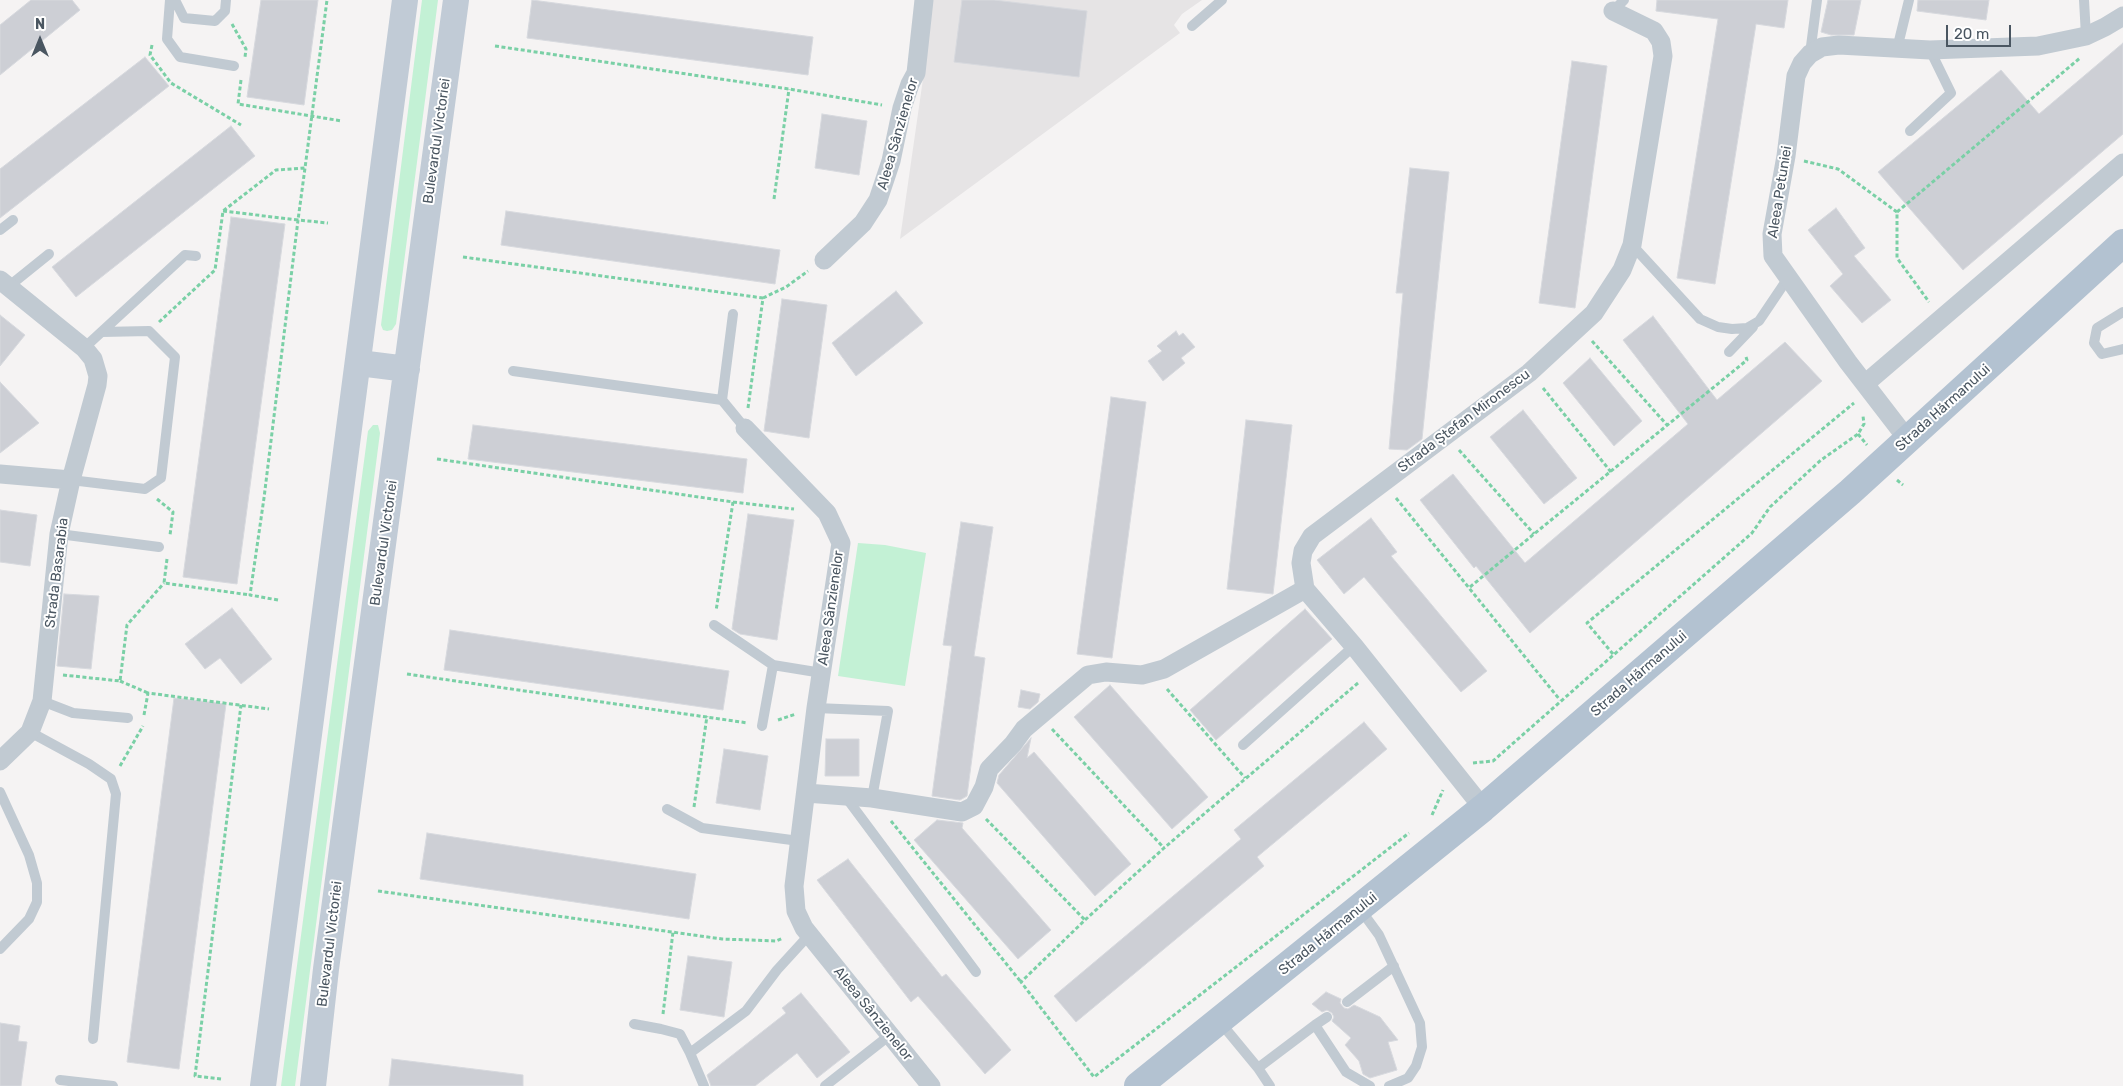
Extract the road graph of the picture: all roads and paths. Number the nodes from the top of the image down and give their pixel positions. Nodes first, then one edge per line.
1 (170, 0) edge
2 (175, 0) edge
3 (226, 0) edge
4 (327, 0) edge
5 (405, 0) edge
6 (456, 0) edge
7 (924, 0) edge
8 (1222, 0) edge
9 (1817, 0) edge
10 (1909, 0) edge
11 (2084, 0) edge
12 (1619, 5) edge
13 (224, 11) junction
14 (2123, 16) edge
15 (1192, 26) dead end
16 (2086, 36) junction
17 (495, 46) dead end
18 (1897, 49) junction
19 (1930, 50) junction
20 (1810, 54) junction
21 (244, 58) dead end
22 (234, 66) dead end
23 (242, 76) dead end
24 (788, 89) junction
25 (902, 108) junction
26 (312, 116) junction
27 (342, 121) dead end
28 (1910, 131) dead end
29 (1786, 156) junction
30 (2123, 163) edge
31 (305, 168) junction
32 (774, 199) dead end
33 (223, 211) junction
34 (1897, 212) junction
35 (13, 220) dead end
36 (298, 220) junction
37 (328, 223) dead end
38 (0, 230) edge
39 (2123, 244) edge
40 (1632, 245) junction
41 (49, 254) dead end
42 (196, 256) dead end
43 (463, 257) dead end
44 (824, 260) joint
45 (1788, 278) junction
46 (4, 283) edge
47 (763, 298) junction
48 (2123, 312) edge
49 (733, 314) dead end
50 (1759, 320) junction
51 (1942, 320) junction
52 (1580, 327) junction
53 (149, 331) junction
54 (102, 332) junction
55 (1738, 342) junction
56 (84, 348) junction
57 (2123, 350) edge
58 (1729, 352) dead end
59 (359, 362) junction
60 (407, 369) junction
61 (513, 371) dead end
62 (1529, 373) junction
63 (1866, 384) junction
64 (722, 400) junction
65 (1666, 425) junction
66 (745, 428) junction
67 (1447, 436) junction
68 (1908, 440) junction
69 (437, 459) dead end
70 (1611, 472) junction
71 (0, 474) edge
72 (71, 480) junction
73 (1383, 483) junction
74 (145, 489) junction
75 (733, 502) junction
76 (827, 513) junction
77 (59, 534) junction
78 (1534, 534) junction
79 (170, 538) dead end
80 (159, 547) dead end
81 (167, 556) dead end
82 (164, 583) junction
83 (1470, 588) junction
84 (1305, 589) junction
85 (250, 595) junction
86 (278, 600) dead end
87 (714, 625) joint
88 (1354, 646) junction
89 (1613, 654) junction
90 (773, 665) junction
91 (1373, 670) junction
92 (46, 673) junction
93 (822, 673) junction
94 (1153, 673) junction
95 (407, 674) dead end
96 (120, 681) junction
97 (148, 693) junction
98 (1560, 700) junction
99 (42, 701) junction
100 (241, 705) junction
101 (816, 708) junction
102 (269, 709) dead end
103 (707, 716) junction
104 (1040, 716) junction
105 (128, 718) dead end
106 (762, 726) junction
107 (30, 732) junction
108 (1243, 746) dead end
109 (0, 761) edge
110 (1245, 778) junction
111 (1458, 778) junction
112 (111, 780) junction
113 (0, 792) edge
114 (806, 792) junction
115 (844, 795) junction
116 (872, 798) junction
117 (974, 806) junction
118 (1483, 808) junction
119 (667, 809) dead end
120 (1426, 820) dead end
121 (692, 822) junction
122 (1411, 832) dead end
123 (799, 841) junction
124 (1164, 848) junction
125 (378, 891) dead end
126 (1360, 909) junction
127 (1085, 920) junction
128 (673, 932) junction
129 (807, 932) junction
130 (0, 949) edge
131 (1394, 966) junction
132 (976, 972) dead end
133 (1021, 982) junction
134 (1347, 1002) dead end
135 (1327, 1017) dead end
136 (1220, 1022) junction
137 (634, 1024) dead end
138 (1315, 1025) junction
139 (661, 1029) junction
140 (890, 1035) junction
141 (93, 1039) dead end
142 (690, 1052) junction
143 (1258, 1068) junction
144 (221, 1079) dead end
145 (60, 1080) dead end
146 (113, 1086) edge
147 (264, 1086) edge
148 (313, 1086) edge
149 (704, 1086) edge
150 (825, 1086) edge
151 (931, 1086) edge
152 (1138, 1086) edge
153 (1270, 1086) edge
154 (1370, 1086) edge
155 (1389, 1086) edge

1 - 22 lane
2 - 13 lane
3 - 13 lane
4 - 26 path
5 - 59 main road
6 - 60 main road, Bulevardul Victoriei
7 - 25 street, Aleea Sânzienelor
8 - 15 lane
9 - 20 lane
10 - 18 lane
11 - 16 lane
12 - 40 street
13 - 21 path
14 - 16 street
16 - 19 street
16 - 34 path
17 - 24 path
18 - 19 street
18 - 20 street
19 - 28 lane
20 - 29 street, Aleea Petuniei
23 - 26 path
24 - 25 path
24 - 32 path
25 - 44 street, Aleea Sânzienelor
26 - 27 path
26 - 31 path
29 - 34 path
29 - 45 street, Aleea Petuniei
30 - 51 street
31 - 33 path
31 - 36 path
33 - 36 path
33 - 53 path
34 - 51 path
35 - 38 lane
36 - 37 path
36 - 85 path
39 - 68 main road, Strada Hărmanului
40 - 50 lane
40 - 52 street, Strada Ștefan Mironescu
41 - 46 lane
42 - 54 lane
43 - 47 path
44 - 47 path
45 - 50 lane
45 - 63 street, Aleea Petuniei
46 - 56 street, Strada Basarabia
47 - 66 path
48 - 57 lane
49 - 64 lane
50 - 55 lane
51 - 63 street
52 - 62 street, Strada Ștefan Mironescu
52 - 65 path
53 - 54 lane
53 - 74 lane
54 - 56 lane
55 - 58 lane
55 - 65 path
56 - 72 street, Strada Basarabia
59 - 60 main road
59 - 147 main road
60 - 148 main road, Bulevardul Victoriei
61 - 64 lane
62 - 67 street, Strada Ștefan Mironescu
62 - 70 path
63 - 68 street, Aleea Petuniei
64 - 66 lane
65 - 70 path
66 - 76 street, Aleea Sânzienelor
67 - 73 street, Strada Ștefan Mironescu
67 - 78 path
68 - 118 main road, Strada Hărmanului
69 - 75 path
70 - 78 path
71 - 72 street
72 - 74 lane
72 - 77 street, Strada Basarabia
73 - 83 path
73 - 84 street, Strada Ștefan Mironescu
74 - 79 path
75 - 76 path
75 - 87 path
76 - 93 street, Aleea Sânzienelor
77 - 80 lane
77 - 92 street, Strada Basarabia
78 - 83 path
81 - 82 path
82 - 85 path
82 - 96 path
83 - 98 path
84 - 88 street
84 - 94 street
85 - 86 path
87 - 90 lane
88 - 91 street
88 - 108 lane
89 - 89 path
89 - 98 path
90 - 93 lane
90 - 106 lane
91 - 110 path
91 - 111 street
92 - 96 path
92 - 99 street, Strada Basarabia
93 - 101 street, Aleea Sânzienelor
94 - 104 street
94 - 110 path
95 - 103 path
96 - 97 path
97 - 100 path
97 - 112 path
98 - 111 path
99 - 105 lane
99 - 107 street, Strada Basarabia
100 - 102 path
100 - 144 path
101 - 106 path
101 - 114 street, Aleea Sânzienelor
101 - 116 lane
103 - 106 path
103 - 121 path
104 - 117 street
104 - 124 path
107 - 109 street, Strada Basarabia
107 - 112 lane
110 - 124 path
111 - 118 street
111 - 120 path
112 - 141 lane
113 - 130 lane
114 - 115 street
114 - 123 street, Aleea Sânzienelor
115 - 116 street
115 - 132 lane
116 - 117 street
116 - 133 path
117 - 127 path
118 - 126 main road, Strada Hărmanului
119 - 121 lane
121 - 123 lane
122 - 133 path
123 - 129 street, Aleea Sânzienelor
124 - 127 path
125 - 128 path
126 - 131 lane
126 - 136 main road, Strada Hărmanului
127 - 133 path
128 - 129 path
128 - 139 path
129 - 140 street, Aleea Sânzienelor
129 - 142 lane
131 - 134 lane
131 - 155 lane
135 - 138 lane
136 - 143 lane
136 - 152 main road, Strada Hărmanului
137 - 139 lane
138 - 143 lane
138 - 154 lane
139 - 142 lane
140 - 150 lane
140 - 151 street, Aleea Sânzienelor
142 - 149 lane
143 - 153 lane
145 - 146 lane

